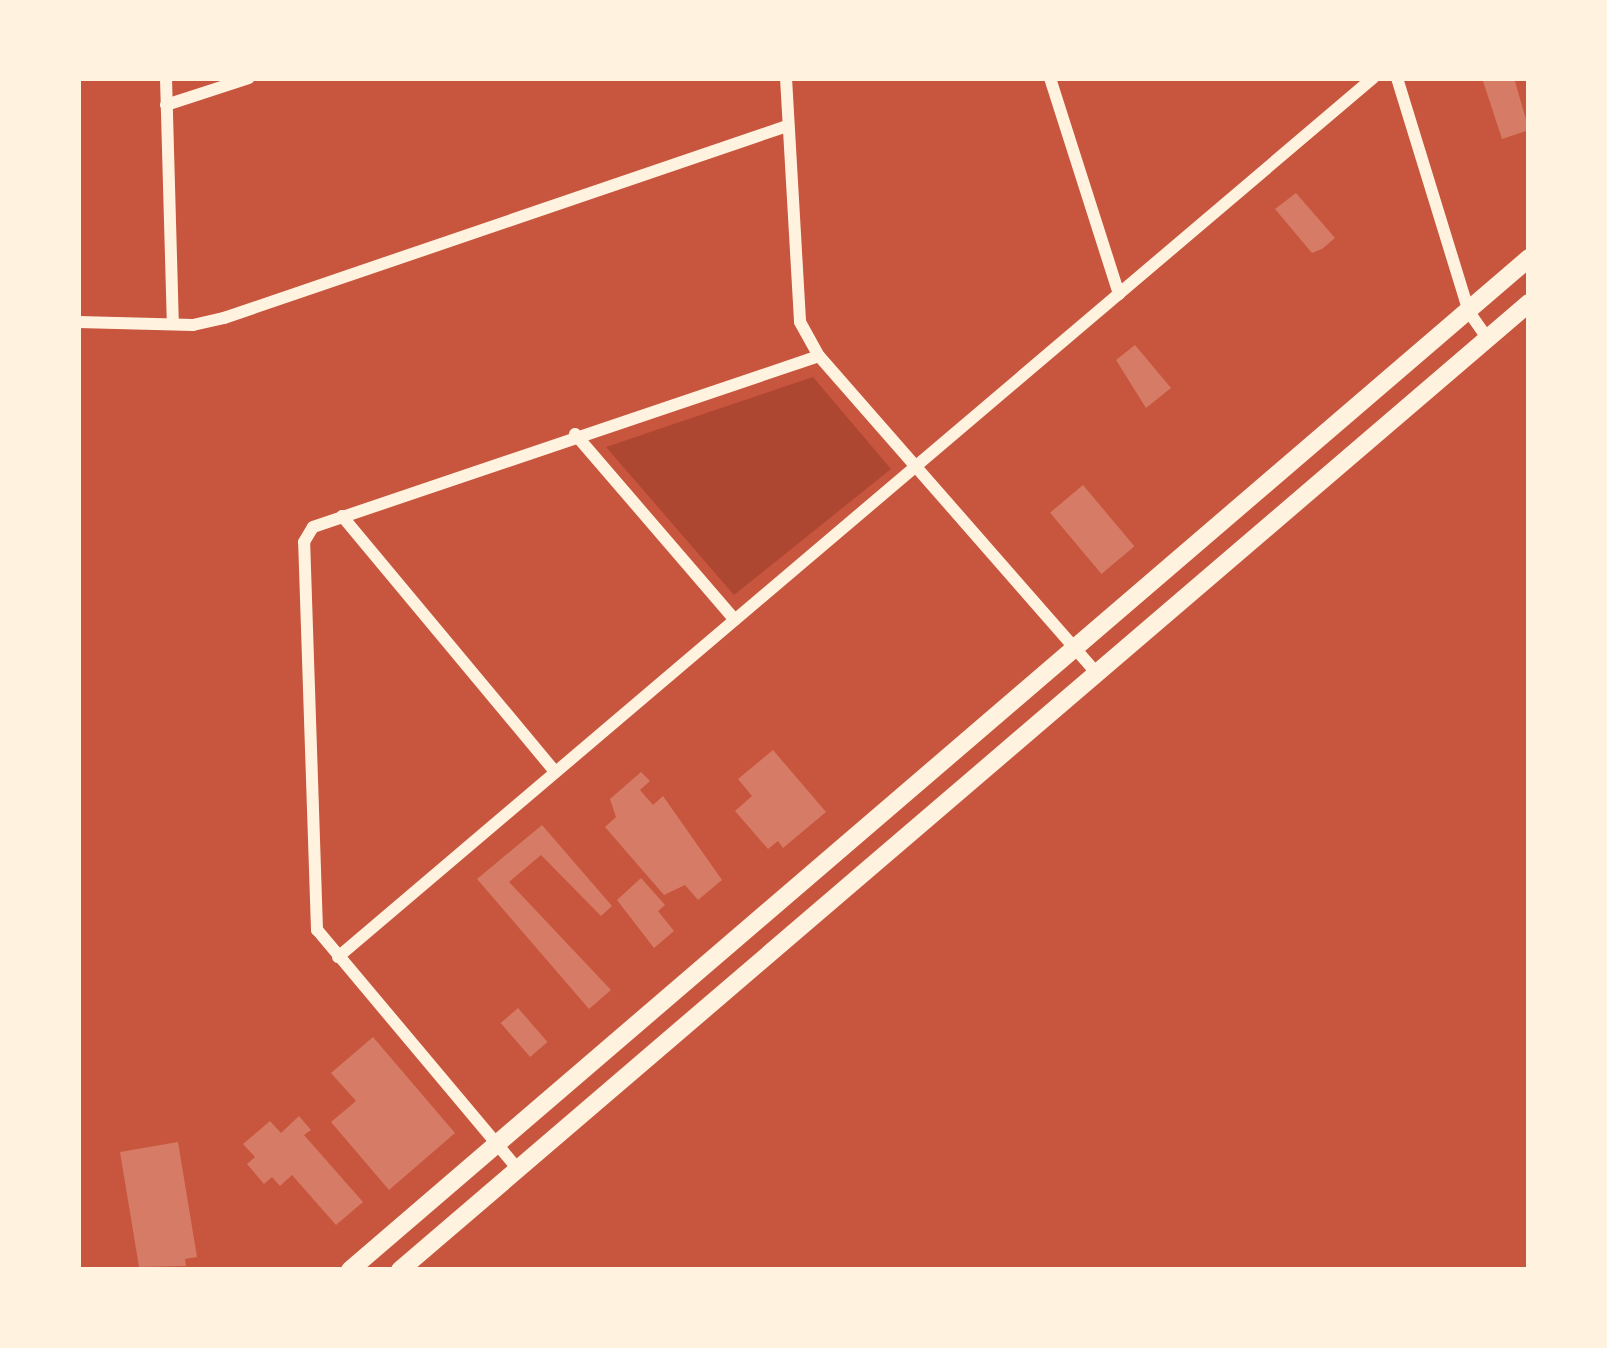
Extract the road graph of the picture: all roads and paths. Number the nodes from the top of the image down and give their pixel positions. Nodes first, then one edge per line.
1 (166, 78) edge
2 (249, 78) edge
3 (786, 78) edge
4 (1050, 78) edge
5 (1373, 78) edge
6 (1397, 78) edge
7 (166, 105) junction
8 (787, 126) junction
9 (1529, 258) edge
10 (1119, 294) junction
11 (1529, 303) edge
12 (1468, 312) junction
13 (78, 322) edge
14 (173, 325) junction
15 (1487, 338) junction
16 (819, 356) junction
17 (574, 434) junction
18 (916, 465) junction
19 (342, 516) junction
20 (735, 620) junction
21 (1073, 647) junction
22 (1096, 671) junction
23 (555, 772) junction
24 (338, 957) junction
25 (496, 1144) junction
26 (517, 1168) junction
27 (350, 1270) edge
28 (400, 1270) edge

1 - 7 street
2 - 7 street
3 - 8 street
4 - 10 street
5 - 10 street
6 - 12 street
7 - 14 street
8 - 14 street
8 - 16 street
9 - 12 main road
10 - 18 street
11 - 15 main road
12 - 15 street
12 - 21 main road
13 - 14 street
15 - 22 main road
16 - 17 street
16 - 18 street
17 - 19 street
17 - 20 street
18 - 20 street
18 - 21 street
19 - 23 street
19 - 24 street
20 - 23 street
21 - 22 street
21 - 25 main road
22 - 26 main road
23 - 24 street
24 - 25 street
25 - 26 street
25 - 27 main road
26 - 28 main road

